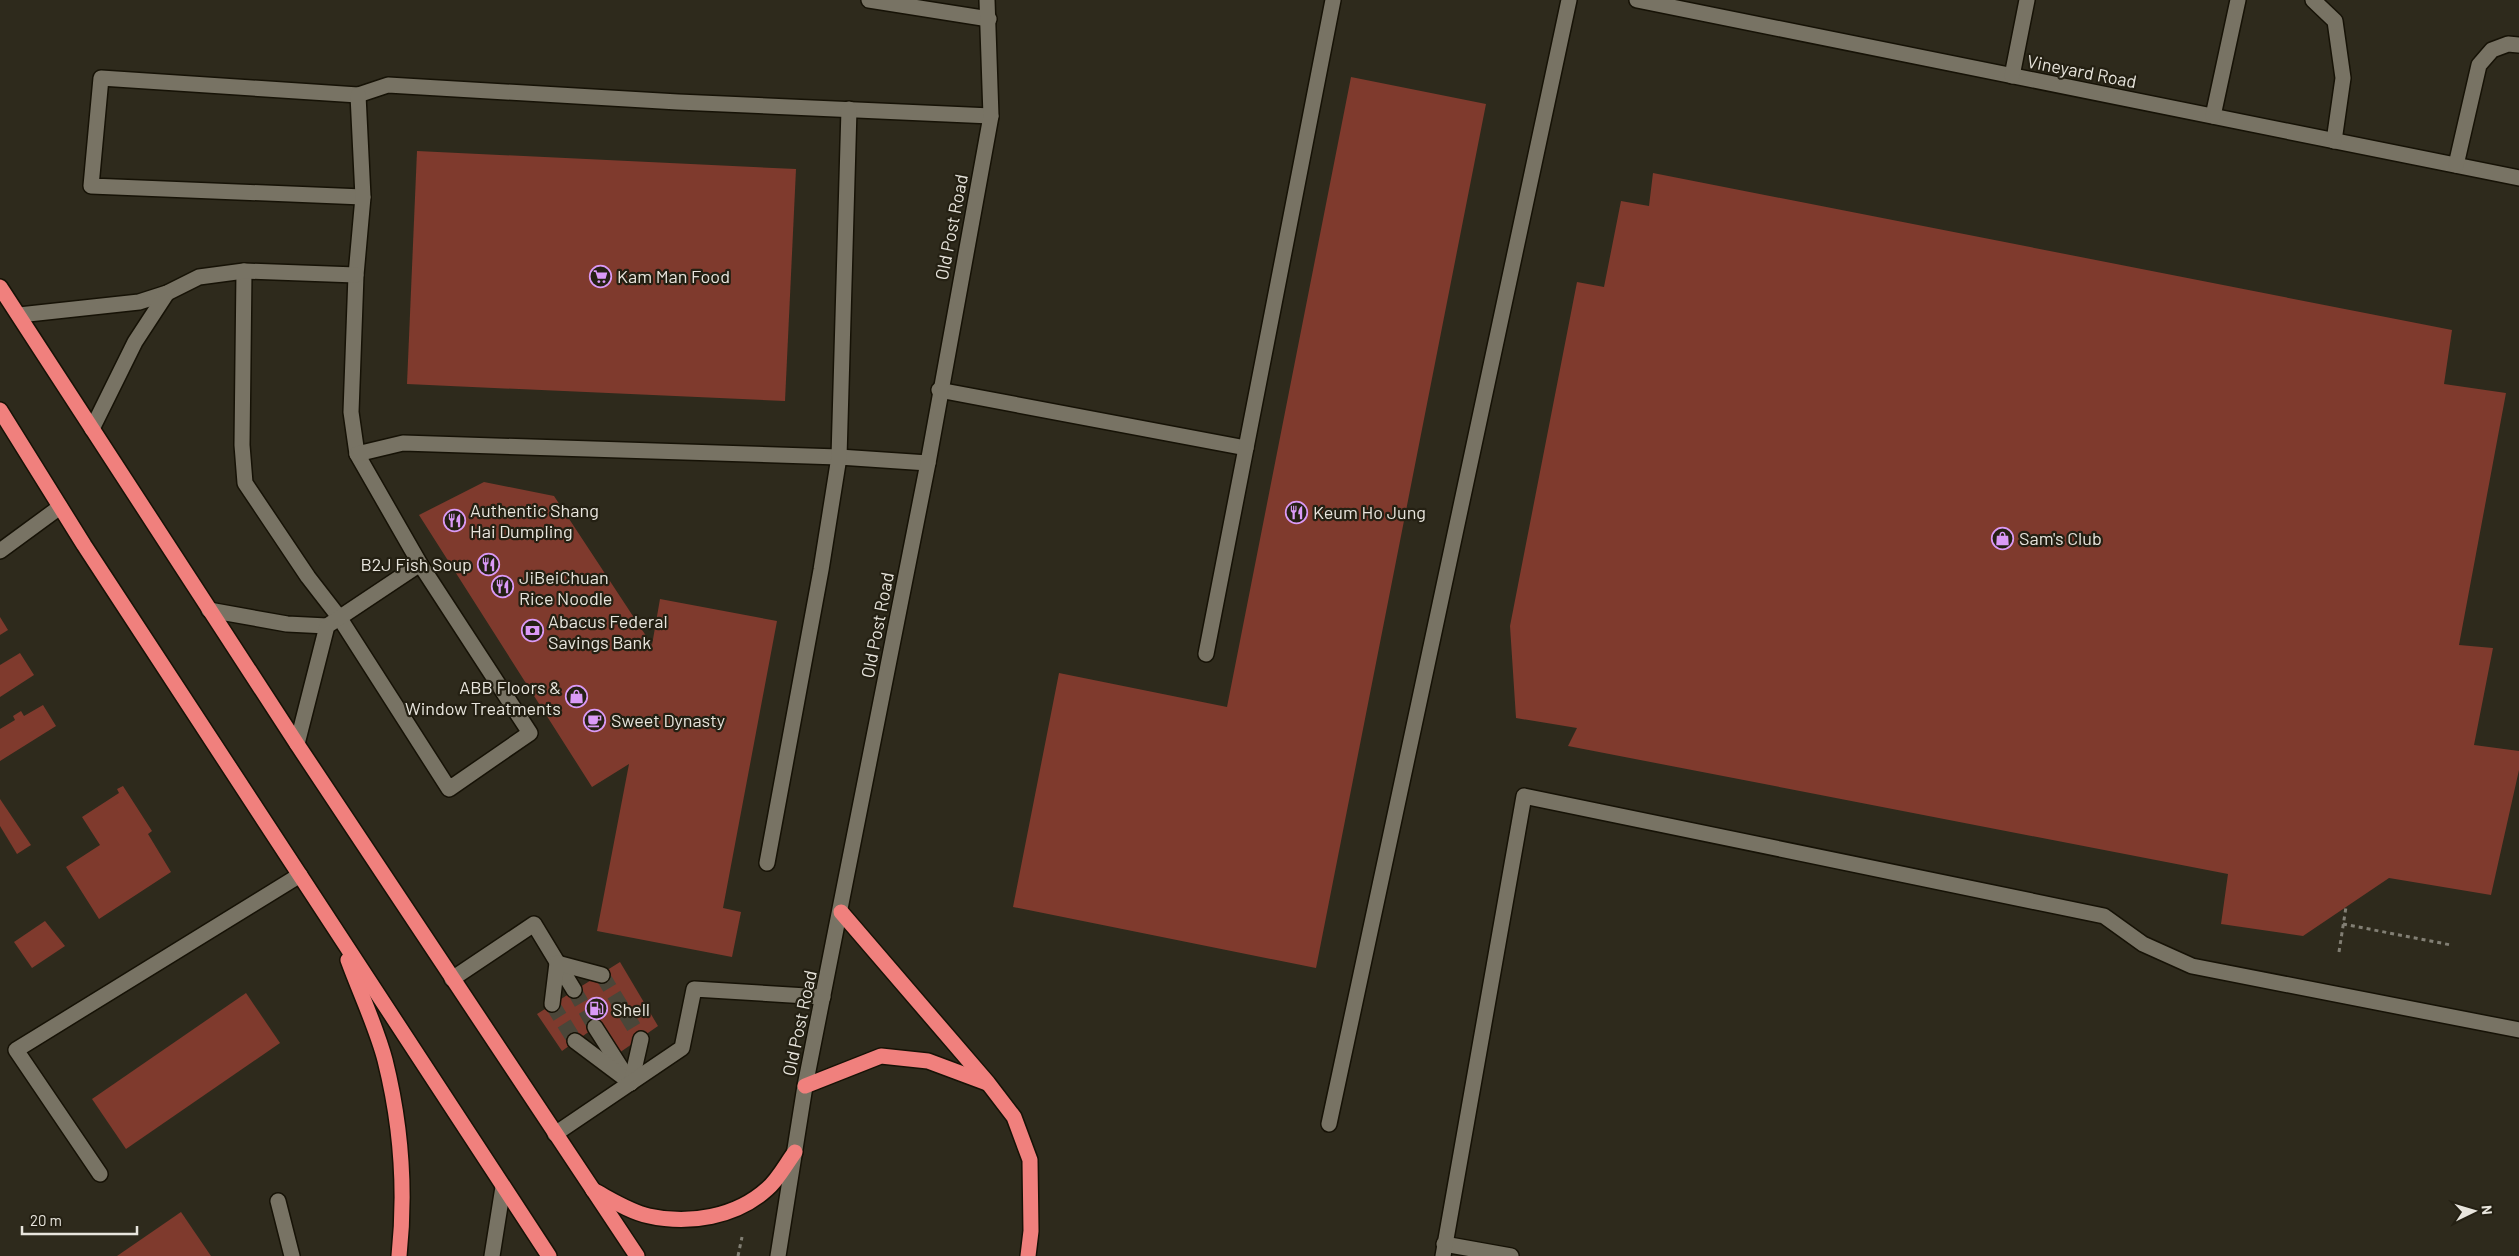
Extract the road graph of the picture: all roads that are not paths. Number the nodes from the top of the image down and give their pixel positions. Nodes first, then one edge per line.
1 (868, 0) edge
2 (987, 0) edge
3 (1333, 0) edge
4 (1569, 0) edge
5 (1637, 0) edge
6 (2026, 0) edge
7 (2238, 0) edge
8 (2313, 0) edge
9 (888, 2) edge
10 (989, 19) junction
11 (2519, 45) edge
12 (2012, 76) junction
13 (358, 95) junction
14 (849, 109) junction
15 (991, 116) junction
16 (2213, 116) junction
17 (2334, 140) junction
18 (2456, 166) junction
19 (2519, 178) edge
20 (363, 197) junction
21 (244, 271) junction
22 (356, 275) junction
23 (0, 287) edge
24 (167, 294) junction
25 (19, 315) junction
26 (939, 390) junction
27 (0, 410) edge
28 (92, 429) junction
29 (1246, 448) junction
30 (357, 454) junction
31 (839, 456) junction
32 (928, 463) junction
33 (60, 507) junction
34 (0, 551) edge
35 (420, 564) junction
36 (209, 610) junction
37 (333, 622) junction
38 (1206, 654) dead end
39 (296, 744) junction
40 (767, 863) dead end
41 (300, 875) junction
42 (841, 912) junction
43 (339, 935) junction
44 (557, 962) junction
45 (602, 975) tunnel mouth
46 (452, 979) junction
47 (574, 990) tunnel mouth
48 (823, 997) junction
49 (552, 1004) tunnel mouth
50 (595, 1027) tunnel mouth
51 (2519, 1030) edge
52 (640, 1039) tunnel mouth
53 (575, 1041) tunnel mouth
54 (631, 1083) junction
55 (988, 1083) junction
56 (805, 1086) junction
57 (1329, 1124) dead end
58 (555, 1134) junction
59 (794, 1152) junction
60 (100, 1174) dead end
61 (503, 1187) junction
62 (592, 1190) junction
63 (278, 1200) dead end
64 (1444, 1250) edge
65 (292, 1256) edge
66 (399, 1256) edge
67 (492, 1256) edge
68 (549, 1256) edge
69 (637, 1256) edge
70 (778, 1256) edge
71 (1028, 1256) edge
72 (1511, 1256) edge

1 - 9 street
2 - 10 street, Old Post Road
3 - 29 street
4 - 57 street
5 - 12 street, Vineyard Road
6 - 12 street
7 - 16 street
8 - 17 street
9 - 10 street
10 - 15 street, Old Post Road
11 - 18 street
12 - 16 street, Vineyard Road
13 - 14 street
13 - 20 street
13 - 20 street
14 - 15 street
14 - 31 street
15 - 26 street, Old Post Road
16 - 17 street, Vineyard Road
17 - 18 street, Vineyard Road
18 - 19 street, Vineyard Road
20 - 22 street
21 - 22 street
21 - 24 street
21 - 37 street
22 - 30 street
23 - 25 highway
24 - 25 street
24 - 28 street
25 - 28 highway
26 - 29 street
26 - 32 street, Old Post Road
27 - 33 highway
28 - 36 highway
29 - 38 street
30 - 31 street
30 - 35 street
31 - 32 street
31 - 40 street
32 - 42 street, Old Post Road
33 - 34 street
33 - 41 highway
35 - 37 street
35 - 37 street
36 - 37 street
36 - 39 highway
37 - 39 street
39 - 46 highway
41 - 43 highway
41 - 60 street
42 - 48 street, Old Post Road
42 - 55 highway
43 - 61 highway
43 - 66 highway
44 - 45 street
44 - 46 street
44 - 47 street
44 - 49 street
46 - 58 highway
48 - 54 street
48 - 56 street, Old Post Road
50 - 54 street
51 - 64 street
52 - 54 street
53 - 54 street
54 - 58 street
55 - 56 highway
55 - 71 highway
56 - 59 street, Old Post Road
58 - 62 highway
59 - 62 highway
59 - 70 street, Old Post Road
61 - 67 street
61 - 68 highway
62 - 69 highway
63 - 65 street
64 - 72 street

